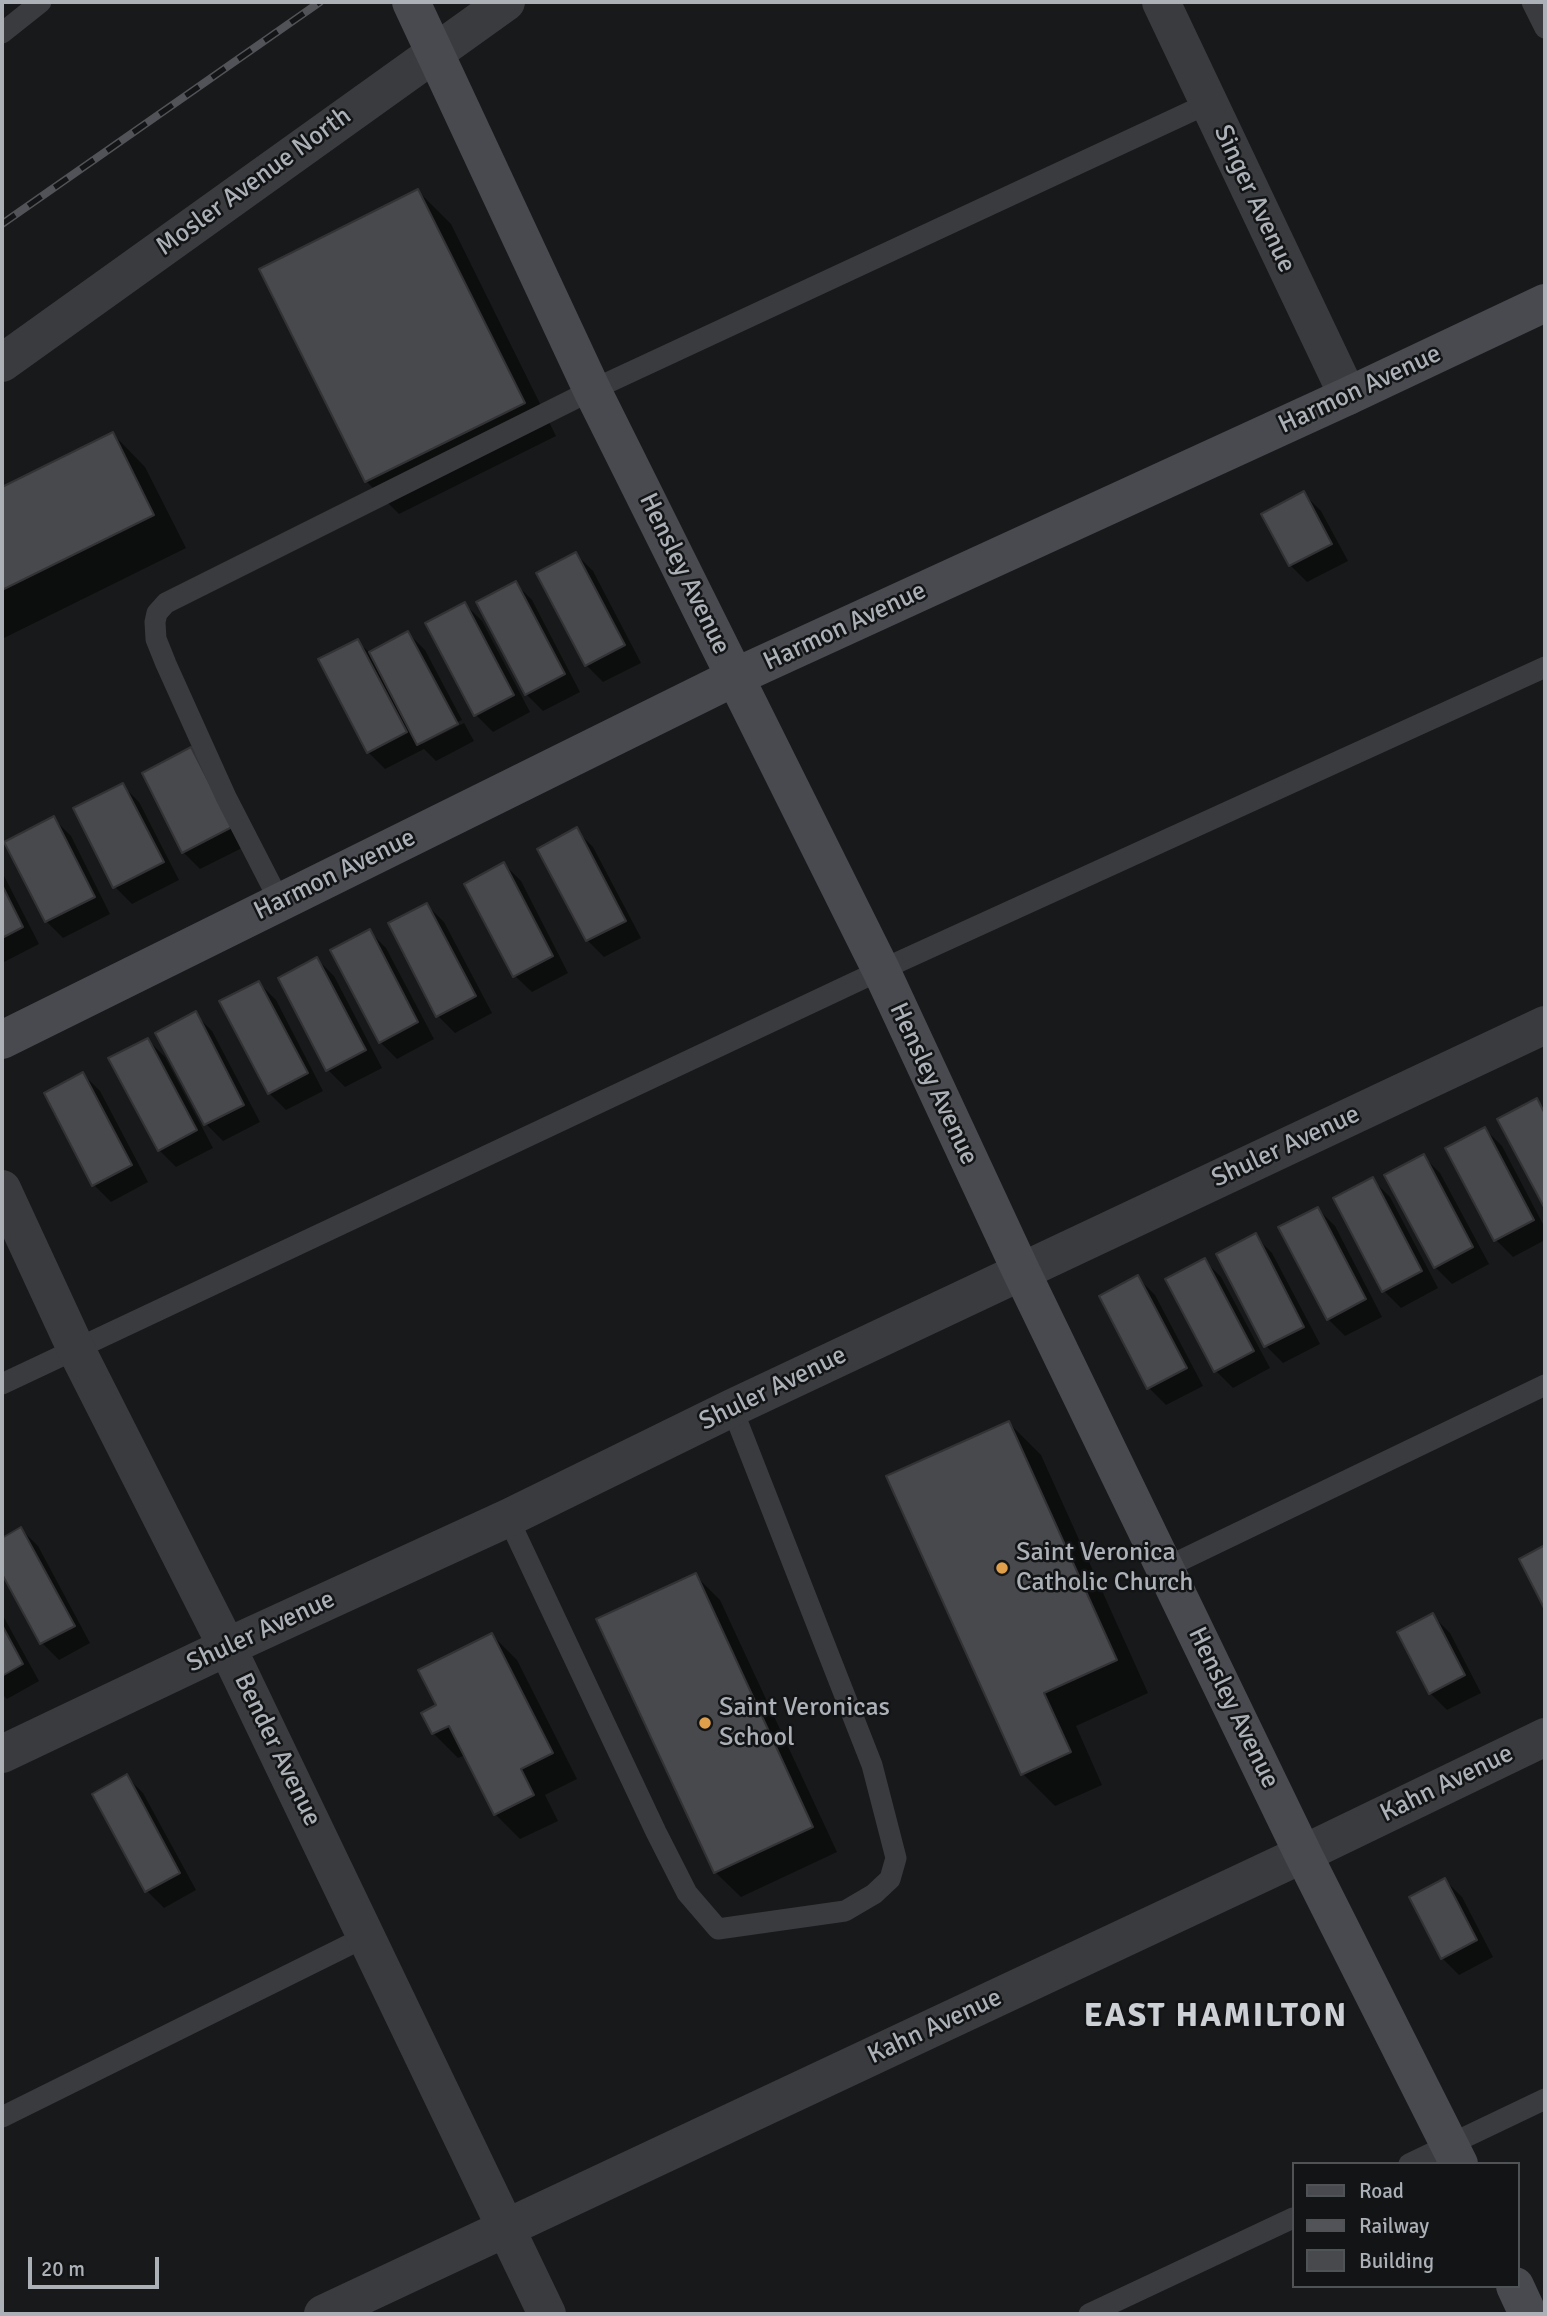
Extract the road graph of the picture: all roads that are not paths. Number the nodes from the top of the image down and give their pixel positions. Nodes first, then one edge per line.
1 (41, 2) edge
2 (411, 2) edge
3 (506, 2) edge
4 (1161, 2) edge
5 (1532, 2) edge
6 (1545, 28) edge
7 (2, 33) edge
8 (435, 52) junction
9 (1209, 103) junction
10 (1545, 303) edge
11 (2, 363) edge
12 (592, 390) junction
13 (1348, 396) junction
14 (1545, 667) edge
15 (735, 677) junction
16 (281, 902) junction
17 (881, 970) junction
18 (1545, 1025) edge
19 (2, 1040) edge
20 (2, 1189) edge
21 (1021, 1271) junction
22 (76, 1349) junction
23 (2, 1384) edge
24 (1545, 1385) edge
25 (732, 1408) junction
26 (508, 1518) junction
27 (1165, 1568) junction
28 (228, 1647) junction
29 (1545, 1737) edge
30 (2, 1754) edge
31 (1303, 1854) junction
32 (367, 1936) junction
33 (1545, 2099) edge
34 (2, 2117) edge
35 (1455, 2154) edge
36 (1418, 2162) edge
37 (1292, 2218) edge
38 (505, 2228) junction
39 (1516, 2288) edge
40 (323, 2314) edge
41 (547, 2314) edge
42 (1088, 2314) edge
43 (1528, 2314) edge

1 - 7 lane
2 - 8 street, Hensley Avenue
3 - 8 street, Mosler Avenue North
4 - 9 street, Singer Avenue
5 - 6 lane
8 - 11 street, Mosler Avenue North
8 - 12 street, Hensley Avenue
9 - 12 lane
9 - 13 street, Singer Avenue
10 - 13 street, Harmon Avenue
12 - 15 street, Hensley Avenue
12 - 16 lane
13 - 15 street, Harmon Avenue
14 - 17 lane
15 - 16 street, Harmon Avenue
15 - 17 street, Hensley Avenue
16 - 19 street, Harmon Avenue
17 - 21 street, Hensley Avenue
17 - 22 lane
18 - 21 street, Shuler Avenue
20 - 22 street, Bender Avenue
21 - 25 street, Shuler Avenue
21 - 27 street, Hensley Avenue
22 - 23 lane
22 - 28 street, Bender Avenue
24 - 27 lane
25 - 26 street, Shuler Avenue
25 - 26 lane
26 - 28 street, Shuler Avenue
27 - 31 street, Hensley Avenue
28 - 30 street, Shuler Avenue
28 - 32 street, Bender Avenue
29 - 31 street, Kahn Avenue
31 - 35 street, Hensley Avenue
31 - 38 street, Kahn Avenue
32 - 34 lane
32 - 38 street, Bender Avenue
33 - 35 lane
35 - 36 lane
37 - 42 lane
38 - 40 street, Kahn Avenue
38 - 41 street, Bender Avenue
39 - 43 street

